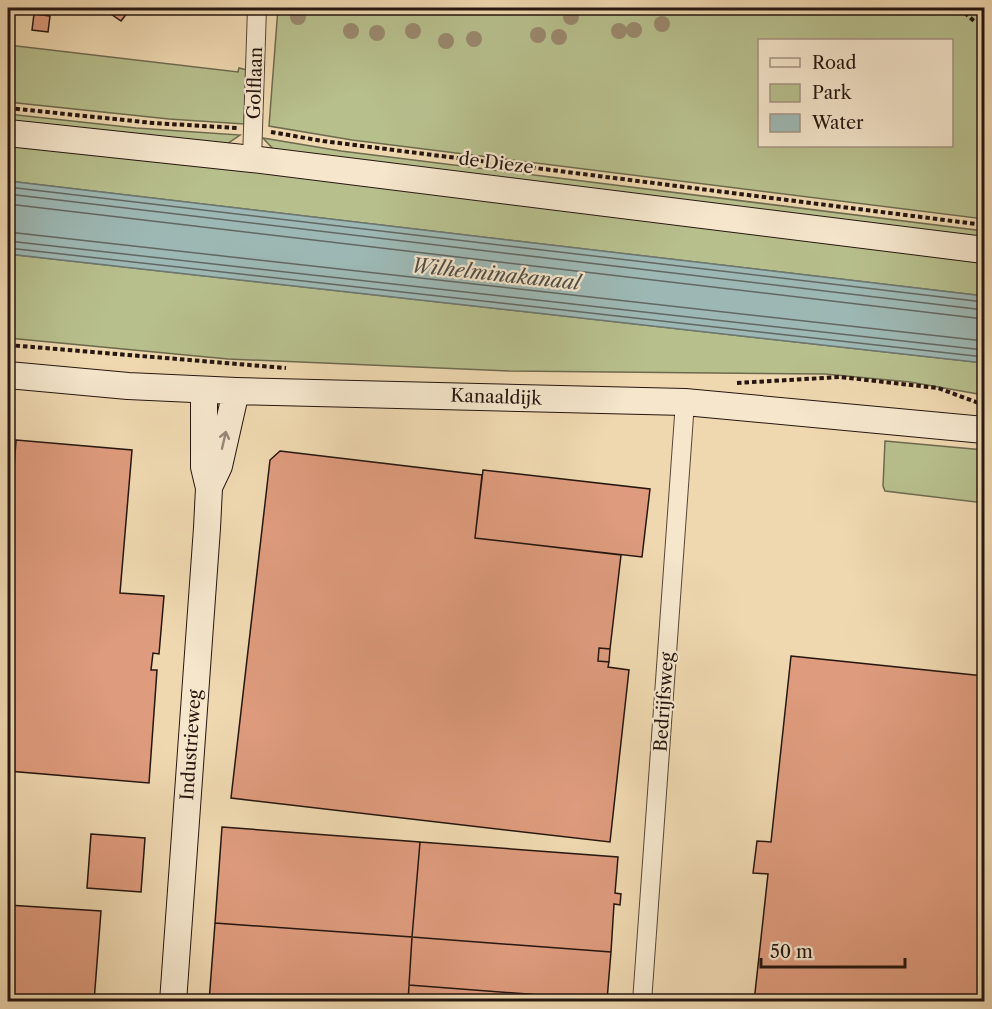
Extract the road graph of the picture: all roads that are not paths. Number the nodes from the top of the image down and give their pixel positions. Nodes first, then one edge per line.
1 (257, 8) edge
2 (8, 133) edge
3 (252, 159) junction
4 (984, 250) edge
5 (8, 375) edge
6 (204, 390) junction
7 (236, 391) junction
8 (685, 402) junction
9 (984, 430) edge
10 (209, 488) junction
11 (173, 1002) edge
12 (642, 1002) edge

1 - 3 street, Golflaan
2 - 3 street, de Dieze
3 - 4 street, de Dieze
5 - 6 street, Kanaaldijk
6 - 7 street, Kanaaldijk
6 - 10 street, Industrieweg
7 - 8 street, Kanaaldijk
10 -> 7 street, Industrieweg
8 - 9 street, Kanaaldijk
8 - 12 street, Bedrijfsweg
10 - 11 street, Industrieweg

